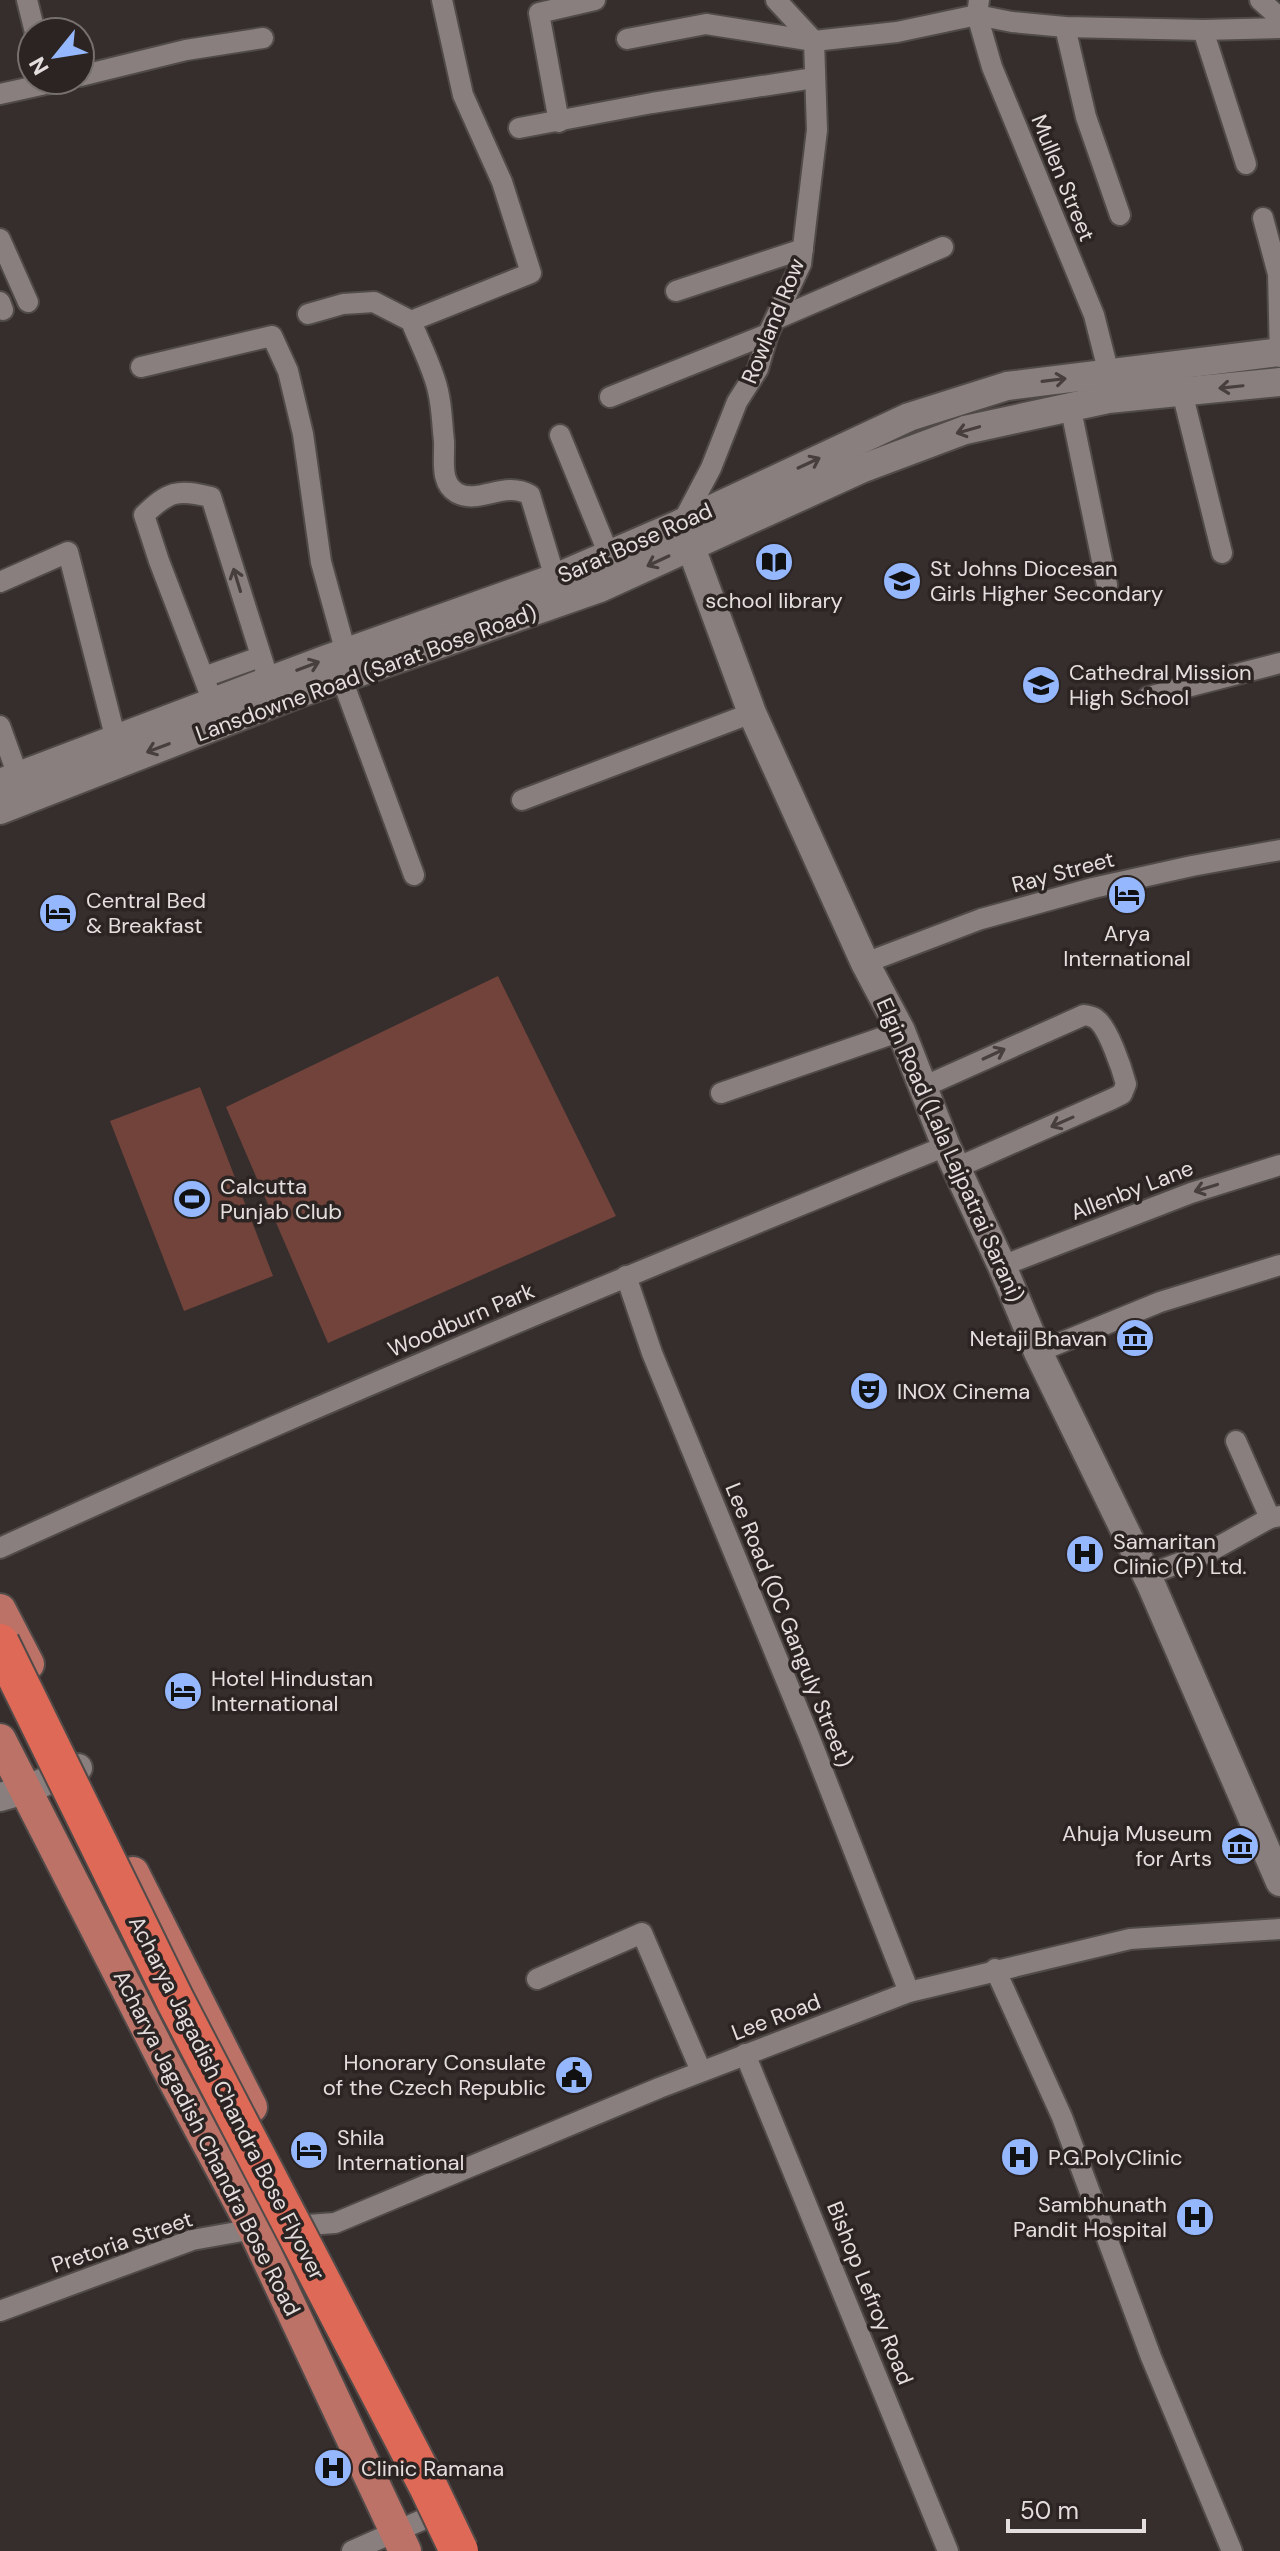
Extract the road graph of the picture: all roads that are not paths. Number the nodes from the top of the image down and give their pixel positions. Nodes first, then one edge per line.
1 (442, 0) edge
2 (595, 0) edge
3 (776, 0) edge
4 (1260, 0) edge
5 (978, 8) edge
6 (1280, 18) edge
7 (1065, 27) junction
8 (1280, 28) edge
9 (1203, 30) junction
10 (263, 38) dead end
11 (627, 39) dead end
12 (814, 41) junction
13 (96, 72) edge
14 (814, 78) junction
15 (559, 122) junction
16 (519, 128) dead end
17 (1246, 164) dead end
18 (1120, 215) dead end
19 (1263, 218) dead end
20 (0, 239) edge
21 (943, 247) dead end
22 (803, 249) junction
23 (1279, 273) edge
24 (676, 291) dead end
25 (28, 302) dead end
26 (308, 314) dead end
27 (411, 321) junction
28 (772, 326) junction
29 (1279, 354) edge
30 (141, 367) dead end
31 (1109, 374) junction
32 (1280, 382) edge
33 (1182, 392) junction
34 (610, 397) dead end
35 (1070, 405) junction
36 (560, 435) dead end
37 (686, 534) junction
38 (1222, 553) dead end
39 (609, 555) junction
40 (555, 578) junction
41 (0, 582) edge
42 (1107, 585) dead end
43 (1280, 663) edge
44 (344, 666) junction
45 (265, 669) junction
46 (209, 690) junction
47 (1148, 697) dead end
48 (752, 713) junction
49 (0, 726) edge
50 (116, 740) junction
51 (9, 780) edge
52 (522, 800) dead end
53 (0, 810) edge
54 (1280, 850) edge
55 (414, 875) dead end
56 (865, 963) junction
57 (901, 1031) junction
58 (923, 1087) junction
59 (721, 1093) dead end
60 (951, 1157) junction
61 (1280, 1165) edge
62 (1280, 1265) edge
63 (1002, 1266) junction
64 (626, 1276) junction
65 (1038, 1352) junction
66 (1236, 1441) dead end
67 (1275, 1517) edge
68 (0, 1548) edge
69 (1147, 1575) junction
70 (0, 1610) edge
71 (0, 1643) edge
72 (0, 1700) edge
73 (0, 1740) edge
74 (78, 1768) junction
75 (13, 1794) edge
76 (1280, 1882) edge
77 (1280, 1929) edge
78 (995, 1969) junction
79 (537, 1979) dead end
80 (909, 1992) junction
81 (745, 2054) junction
82 (701, 2071) junction
83 (310, 2224) junction
84 (254, 2229) junction
85 (0, 2311) edge
86 (454, 2505) junction
87 (400, 2542) edge
88 (352, 2551) edge
89 (434, 2551) edge
90 (459, 2551) edge
91 (477, 2551) edge
92 (948, 2551) edge
93 (1232, 2551) edge

1 - 27 street
2 - 15 street
3 - 12 street
4 - 6 street
5 - 7 street
5 - 12 street
5 - 31 street, Mullen Street
7 - 9 street
7 - 18 street
8 - 9 street
9 - 17 street
10 - 13 street
11 - 12 street
12 - 14 street, Rowland Row
14 - 15 street
14 - 22 street, Rowland Row
15 - 16 street
19 - 23 street
20 - 25 street
21 - 28 street
22 - 24 street
22 - 28 street, Rowland Row
23 - 29 street
26 - 27 street
27 - 40 street
28 - 34 street
28 - 37 street, Rowland Row
29 - 31 main road, Sarat Bose Road
30 - 44 street
37 -> 31 main road, Sarat Bose Road
32 -> 33 main road, Lansdowne Road (Sarat Bose Road)
33 - 35 main road, Lansdowne Road (Sarat Bose Road)
33 - 38 street
35 -> 37 main road, Lansdowne Road (Sarat Bose Road)
35 - 42 street
36 - 39 street
37 - 39 main road, Sarat Bose Road
37 -> 44 main road, Lansdowne Road (Sarat Bose Road)
37 - 48 main road, Elgin Road (Lala Lajpatrai Sarani)
39 - 40 main road, Sarat Bose Road
40 - 44 main road, Sarat Bose Road
41 - 50 street
43 - 47 street
45 -> 44 main road, Sarat Bose Road
44 -> 53 main road, Lansdowne Road (Sarat Bose Road)
44 - 55 street
45 - 46 main road, Sarat Bose Road
45 -> 46 street
46 - 50 main road, Sarat Bose Road
48 - 52 street
48 - 56 main road, Elgin Road (Lala Lajpatrai Sarani)
49 - 51 street
50 - 51 main road, Sarat Bose Road
54 - 56 street, Ray Street
56 - 57 main road, Elgin Road (Lala Lajpatrai Sarani)
57 - 58 main road, Elgin Road (Lala Lajpatrai Sarani)
57 - 59 street
58 - 60 main road, Elgin Road (Lala Lajpatrai Sarani)
58 -> 60 street, Woodburn Park
60 - 63 main road, Elgin Road (Lala Lajpatrai Sarani)
60 - 64 street, Woodburn Park
61 -> 63 street, Allenby Lane
62 - 65 street
63 - 65 main road, Elgin Road (Lala Lajpatrai Sarani)
64 - 68 street, Woodburn Park
64 - 80 street, Lee Road (OC Ganguly Street)
65 - 69 main road, Elgin Road (Lala Lajpatrai Sarani)
66 - 67 street
67 - 69 street
69 - 76 main road, Elgin Road (Lala Lajpatrai Sarani)
70 - 74 main road
71 - 90 highway, Acharya Jagadish Chandra Bose Flyover, bridge
72 - 89 highway, Acharya Jagadish Chandra Bose Flyover
73 - 75 main road, Acharya Jagadish Chandra Bose Road
74 - 75 main road
74 - 83 main road
75 - 84 main road, Acharya Jagadish Chandra Bose Road
77 - 78 street, Lee Road
78 - 80 street, Lee Road
78 - 93 street
79 - 82 street
80 - 81 street, Lee Road
81 - 82 street, Lee Road
81 - 92 street, Bishop Lefroy Road
82 - 83 street, Lee Road
83 - 84 street, Pretoria Street
83 - 86 main road
84 - 85 street, Pretoria Street
84 - 87 main road, Acharya Jagadish Chandra Bose Road
86 - 87 street
86 - 91 main road
87 - 88 street

